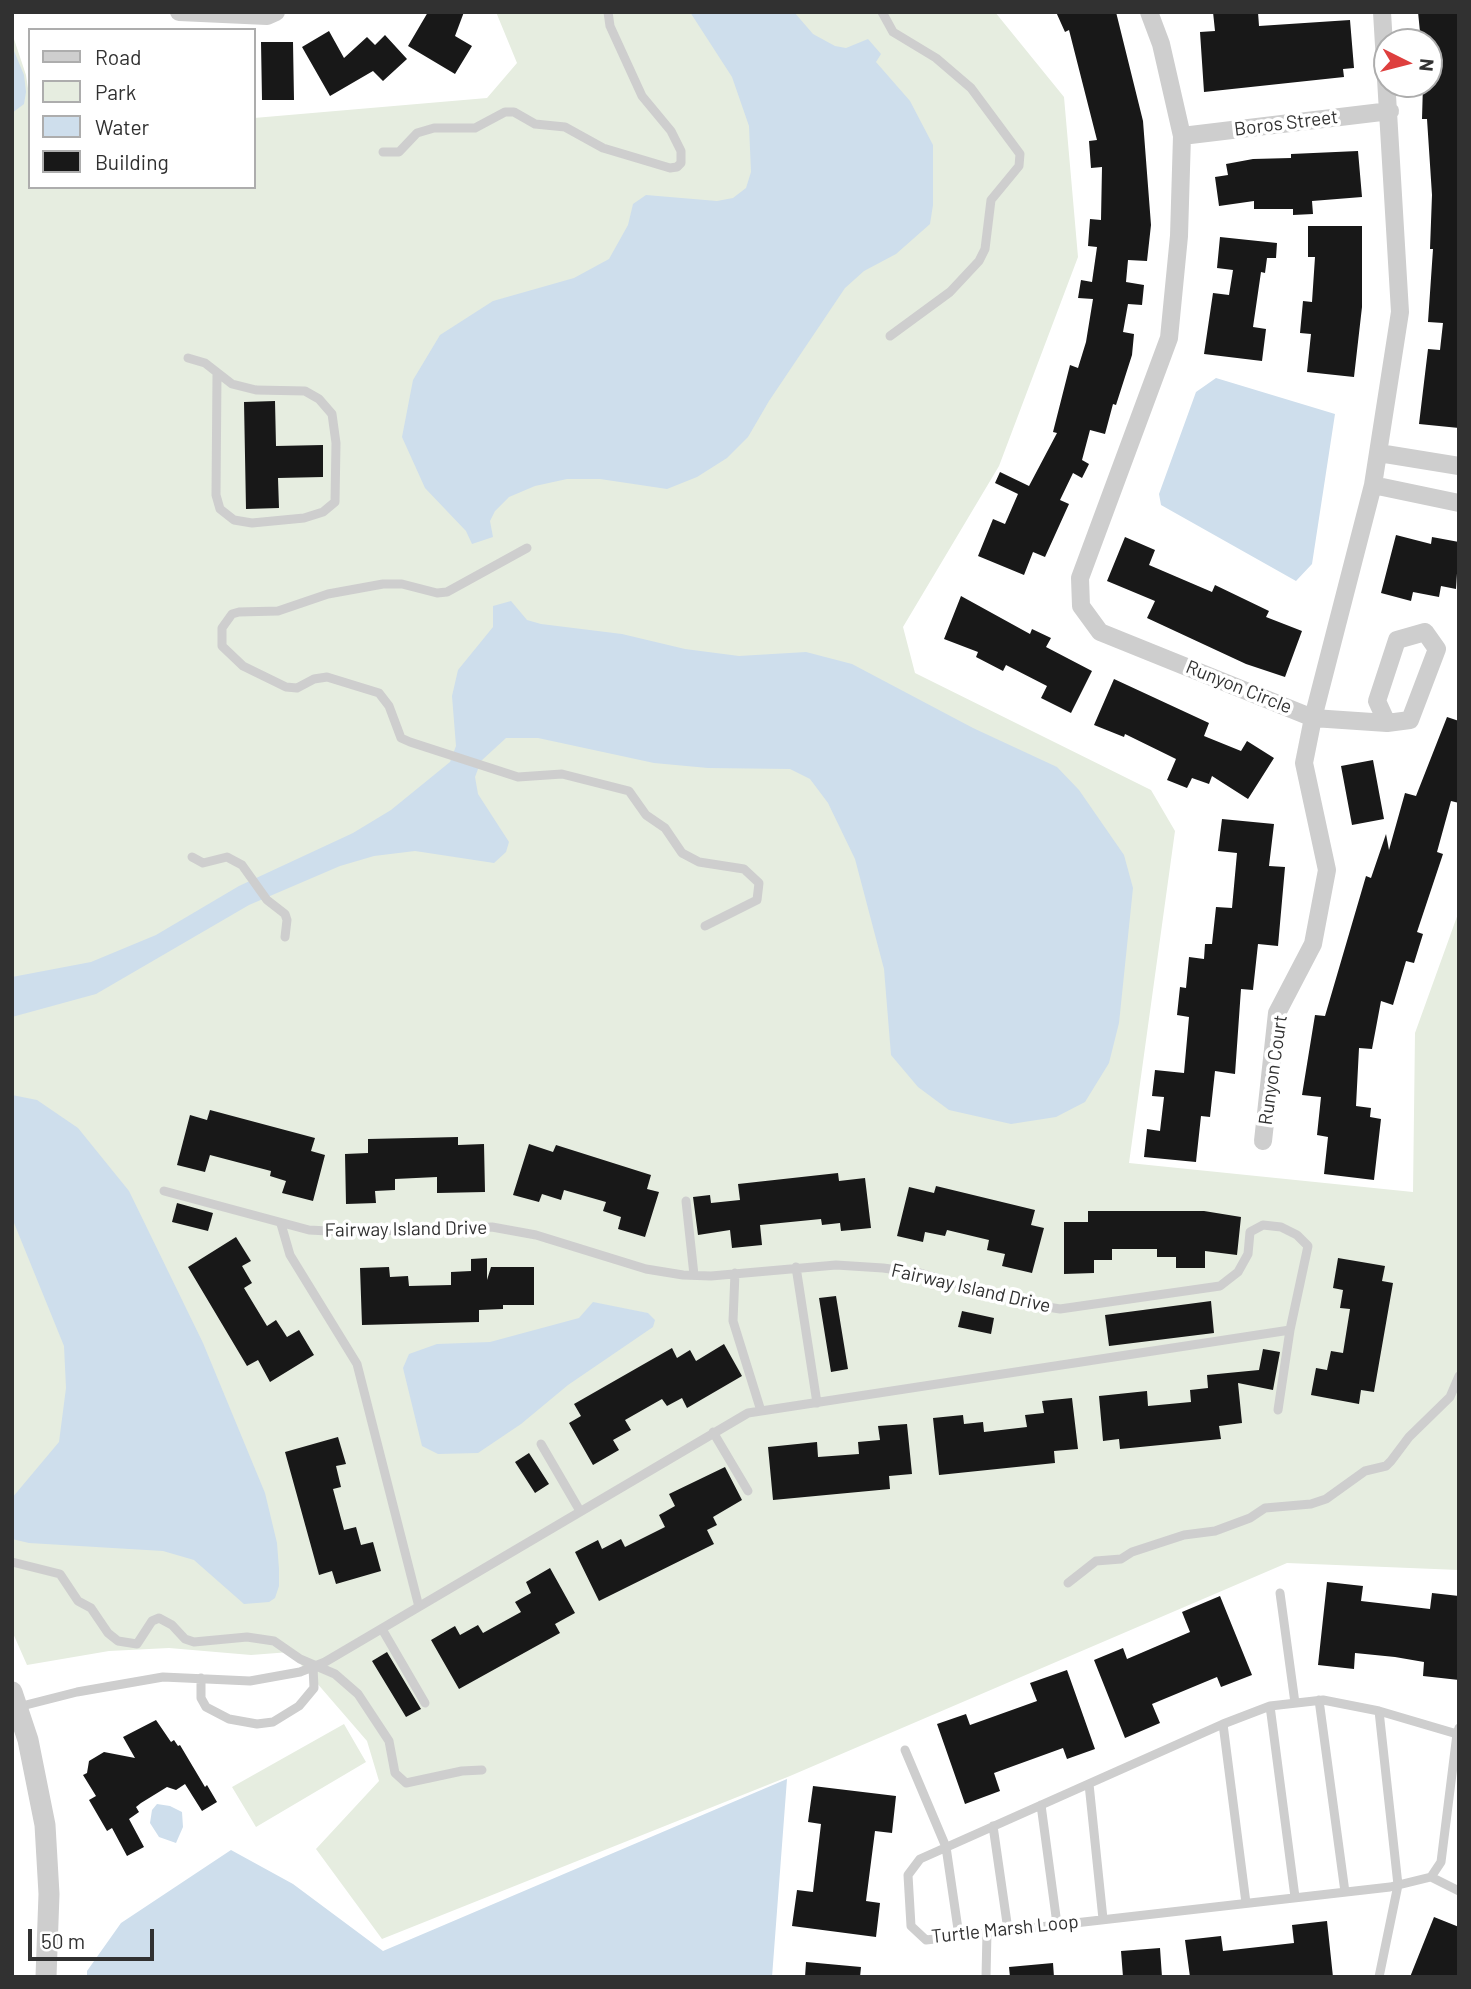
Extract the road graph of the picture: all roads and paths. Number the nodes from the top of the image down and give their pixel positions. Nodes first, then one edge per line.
1 (179, 12) edge
2 (276, 12) edge
3 (608, 12) edge
4 (882, 12) edge
5 (1149, 12) edge
6 (1382, 12) edge
7 (1390, 111) junction
8 (1182, 136) junction
9 (383, 152) dead end
10 (890, 336) dead end
11 (188, 358) dead end
12 (217, 374) junction
13 (1379, 453) junction
14 (1459, 466) edge
15 (1373, 485) junction
16 (1459, 503) edge
17 (527, 548) dead end
18 (1313, 718) junction
19 (1387, 723) junction
20 (192, 858) dead end
21 (705, 926) dead end
22 (285, 937) dead end
23 (1263, 1141) dead end
24 (164, 1191) dead end
25 (686, 1201) dead end
26 (281, 1224) junction
27 (796, 1267) junction
28 (735, 1273) junction
29 (694, 1275) junction
30 (1290, 1330) junction
31 (1459, 1376) edge
32 (817, 1403) junction
33 (1278, 1410) dead end
34 (761, 1411) junction
35 (713, 1432) junction
36 (541, 1444) dead end
37 (748, 1491) dead end
38 (580, 1511) junction
39 (12, 1562) edge
40 (1068, 1584) dead end
41 (1280, 1593) dead end
42 (419, 1607) junction
43 (382, 1629) junction
44 (315, 1667) junction
45 (201, 1678) junction
46 (1319, 1700) junction
47 (14, 1703) edge
48 (425, 1703) dead end
49 (1295, 1703) junction
50 (1270, 1706) junction
51 (1378, 1711) junction
52 (1223, 1724) junction
53 (1458, 1732) edge
54 (905, 1751) dead end
55 (482, 1770) dead end
56 (1456, 1772) edge
57 (1089, 1784) junction
58 (1041, 1805) junction
59 (993, 1826) junction
60 (946, 1847) junction
61 (1431, 1877) junction
62 (1398, 1885) junction
63 (1459, 1891) edge
64 (1345, 1892) junction
65 (1295, 1898) junction
66 (1246, 1903) junction
67 (1103, 1919) junction
68 (1056, 1924) junction
69 (1008, 1930) junction
70 (987, 1932) junction
71 (959, 1936) junction
72 (46, 1977) edge
73 (986, 1977) edge
74 (1379, 1977) edge

1 - 2 street
3 - 9 lane
4 - 10 lane
5 - 8 street, Runyon Circle
6 - 7 street, Runyon Circle
7 - 8 street, Boros Street
7 - 13 street, Runyon Circle
8 - 18 street, Runyon Circle
11 - 12 lane
12 - 12 lane
13 - 14 street
13 - 15 street, Runyon Circle
15 - 16 street
15 - 18 street, Runyon Circle
17 - 21 lane
18 - 19 street
18 - 23 street, Runyon Court
19 - 19 street
20 - 22 lane
24 - 26 lane, Fairway Island Drive
25 - 29 lane
26 - 29 lane, Fairway Island Drive
26 - 42 lane
27 - 28 lane, Fairway Island Drive
27 - 30 lane, Fairway Island Drive
27 - 32 lane
28 - 29 lane, Fairway Island Drive
28 - 34 lane
30 - 32 lane
30 - 33 lane, Fairway Island Drive
31 - 40 lane
32 - 34 lane
34 - 35 lane
35 - 37 lane
35 - 38 lane
36 - 38 lane
38 - 42 lane
39 - 44 lane
41 - 49 lane
42 - 43 lane
43 - 44 lane
43 - 48 lane
44 - 45 lane
44 - 45 lane
44 - 55 lane
45 - 47 lane
46 - 49 lane, Turtle Marsh Loop
46 - 51 lane, Turtle Marsh Loop
46 - 64 lane
47 - 72 street
49 - 50 lane, Turtle Marsh Loop
50 - 52 lane, Turtle Marsh Loop
50 - 65 lane
51 - 53 lane, Turtle Marsh Loop
51 - 62 lane
52 - 57 lane, Turtle Marsh Loop
52 - 66 lane
53 - 56 lane, Turtle Marsh Loop
54 - 60 lane
56 - 61 lane, Turtle Marsh Loop
57 - 58 lane, Turtle Marsh Loop
57 - 67 lane
58 - 59 lane, Turtle Marsh Loop
58 - 68 lane
59 - 60 lane, Turtle Marsh Loop
59 - 69 lane
60 - 71 lane
60 - 71 lane, Turtle Marsh Loop
61 - 62 lane, Turtle Marsh Loop
61 - 63 lane
62 - 64 lane, Turtle Marsh Loop
62 - 74 lane
64 - 65 lane, Turtle Marsh Loop
65 - 66 lane, Turtle Marsh Loop
66 - 67 lane, Turtle Marsh Loop
67 - 68 lane, Turtle Marsh Loop
68 - 69 lane, Turtle Marsh Loop
69 - 70 lane, Turtle Marsh Loop
70 - 71 lane, Turtle Marsh Loop
70 - 73 lane

